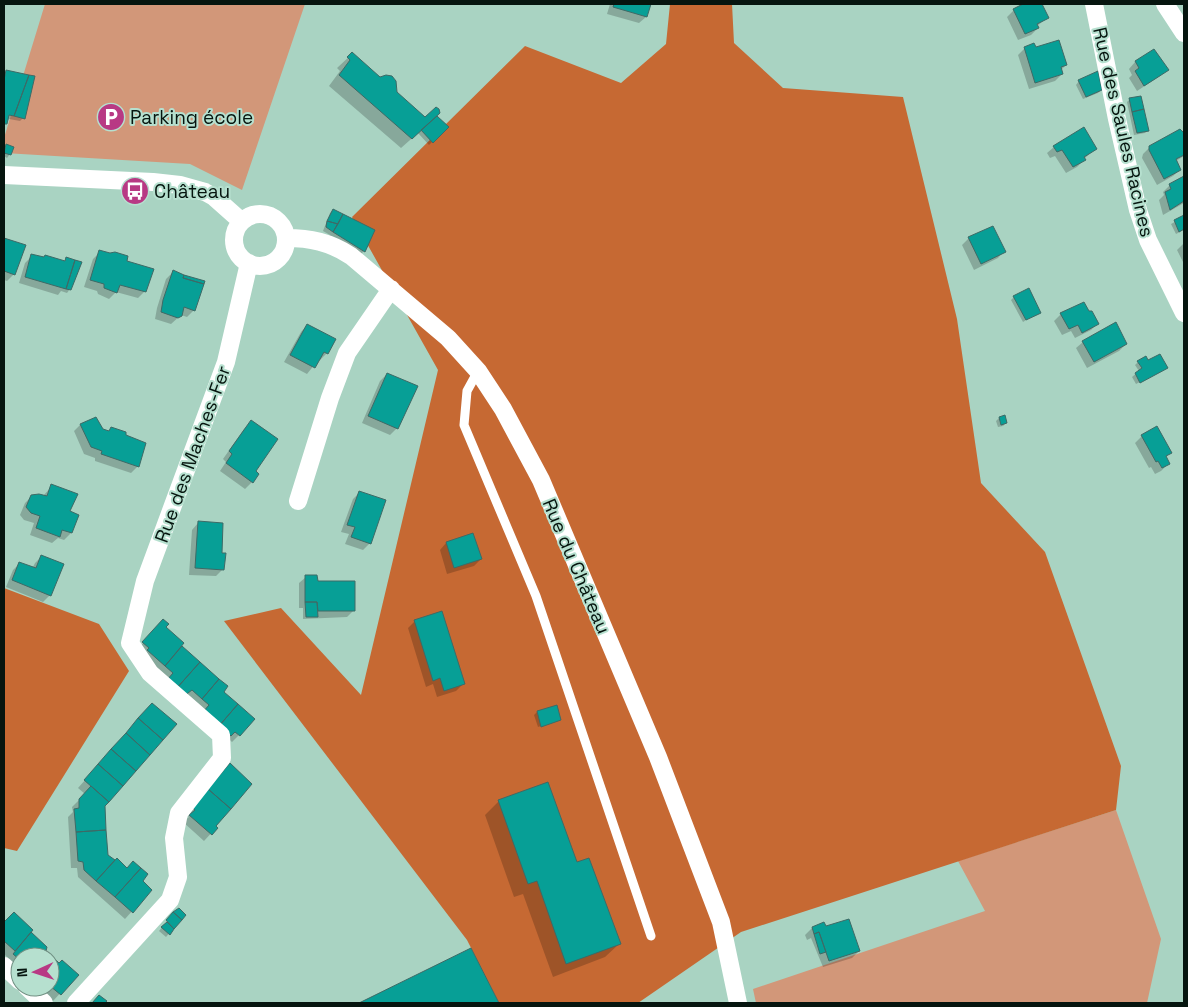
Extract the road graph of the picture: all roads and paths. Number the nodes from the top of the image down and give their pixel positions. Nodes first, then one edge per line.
1 (1094, 4) edge
2 (1165, 4) edge
3 (1184, 33) edge
4 (4, 176) edge
5 (241, 221) junction
6 (286, 238) junction
7 (248, 263) junction
8 (391, 289) junction
9 (1184, 313) edge
10 (478, 371) junction
11 (298, 501) dead end
12 (651, 936) dead end
13 (733, 1001) edge
14 (76, 1003) edge

1 - 9 street, Rue des Saules Racines
2 - 3 street
4 - 5 street
5 - 6 street
5 - 7 street
6 - 7 street
6 - 8 street, Rue du Château
7 - 14 street, Rue des Maches-Fer
8 - 10 street, Rue du Château
8 - 11 street
10 - 12 lane
10 - 13 street, Rue du Château

